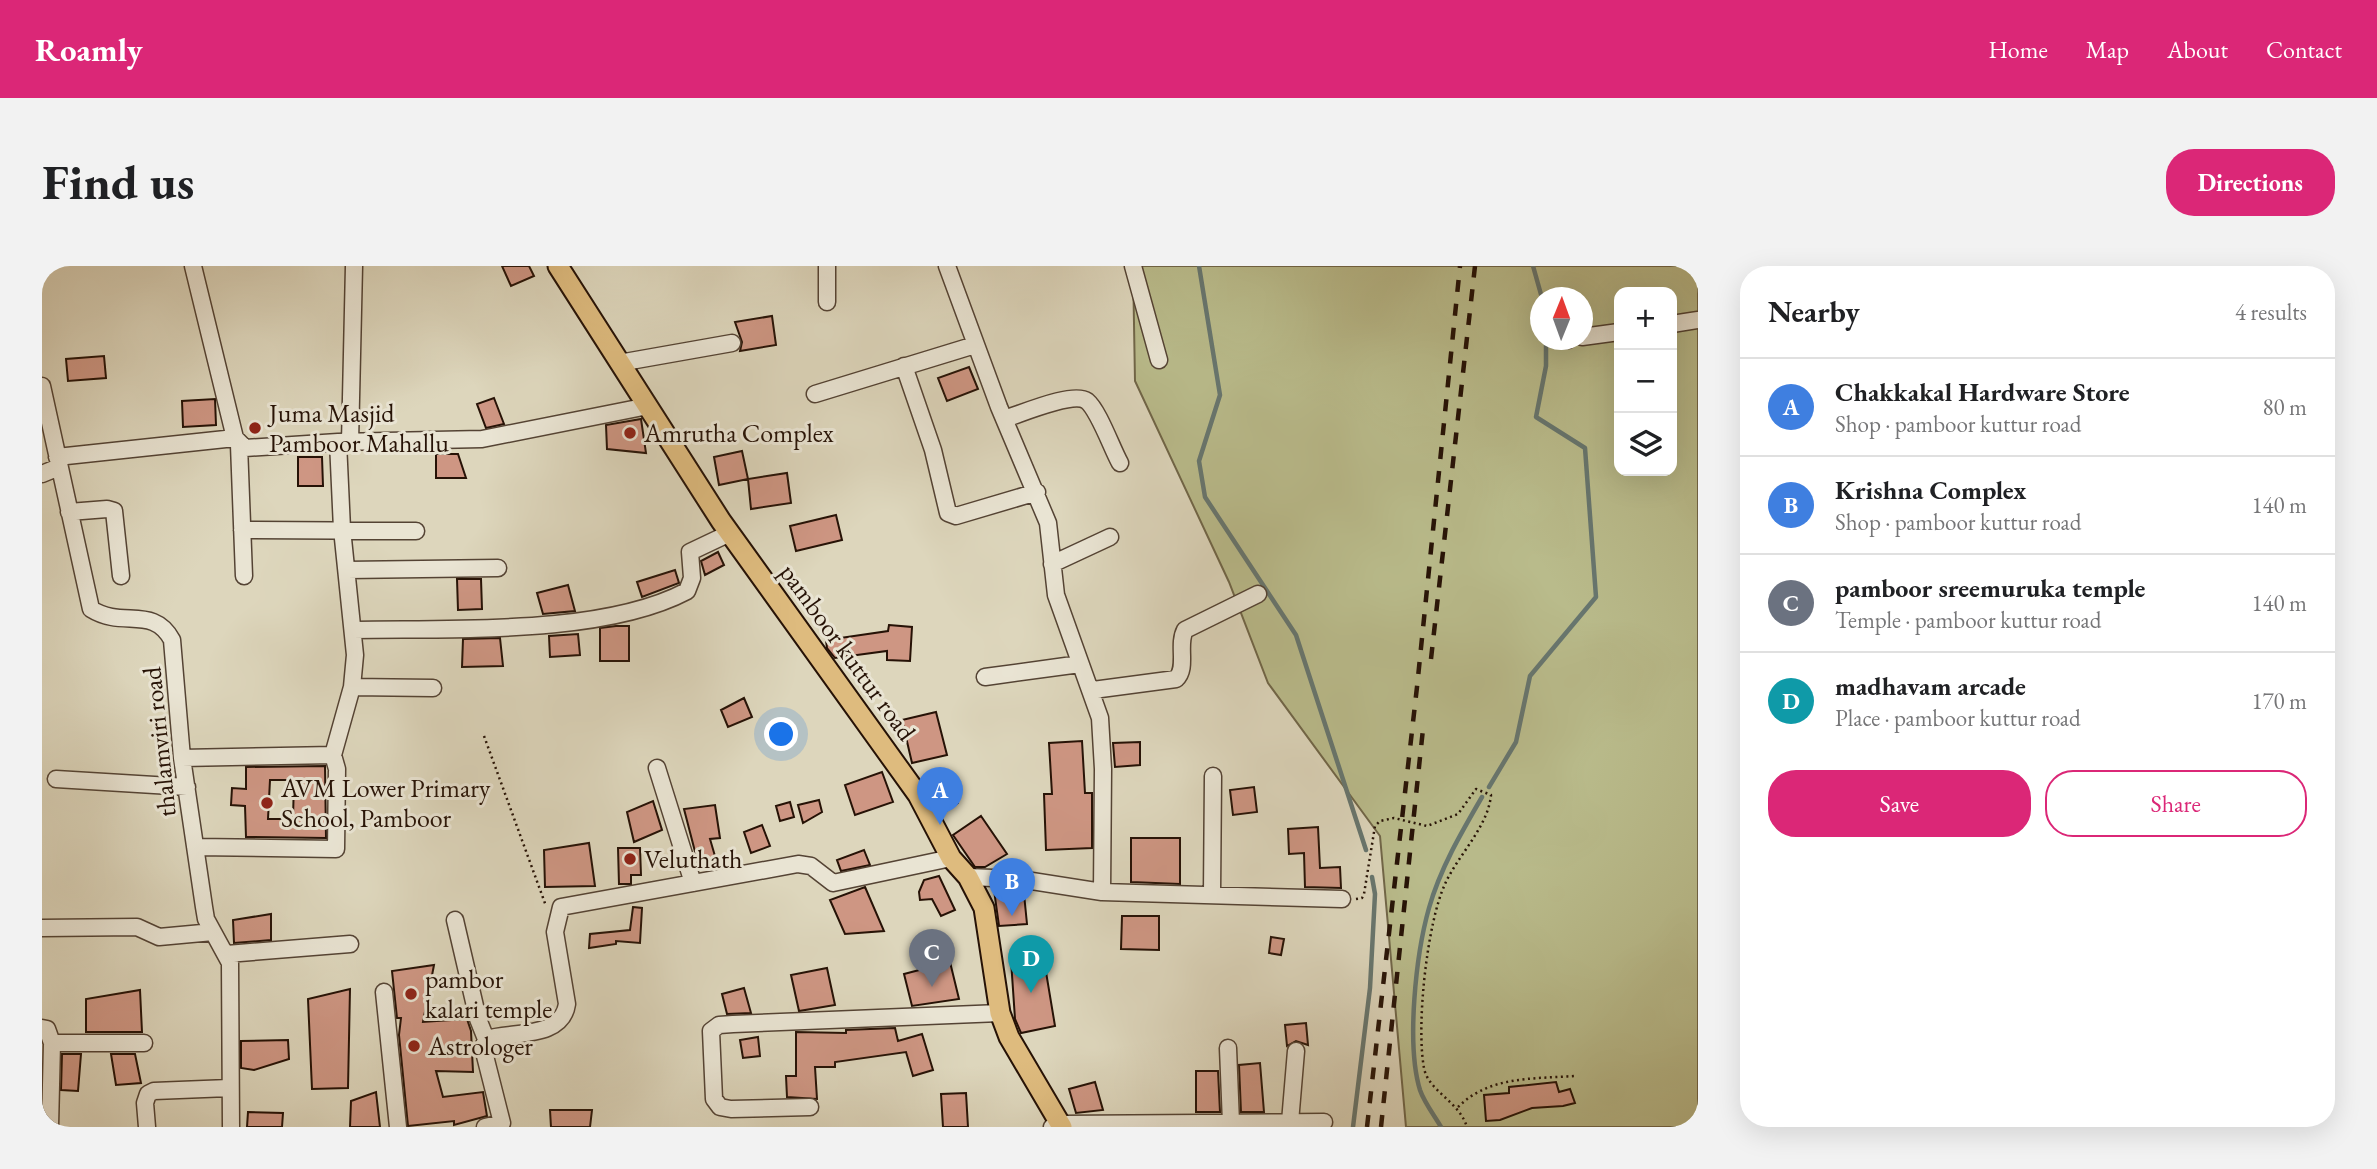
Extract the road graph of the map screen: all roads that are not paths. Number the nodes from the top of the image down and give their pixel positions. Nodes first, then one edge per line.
1 (192, 266) edge
2 (354, 266) edge
3 (558, 266) edge
4 (827, 266) edge
5 (947, 266) edge
6 (1133, 266) edge
7 (827, 302) dead end
8 (1698, 320) edge
9 (1677, 323) edge
10 (1614, 333) edge
11 (1593, 336) edge
12 (732, 343) dead end
13 (975, 345) junction
14 (1159, 360) dead end
15 (619, 363) junction
16 (904, 366) junction
17 (42, 386) edge
18 (815, 394) dead end
19 (648, 406) junction
20 (45, 411) edge
21 (1004, 419) junction
22 (237, 442) junction
23 (344, 442) junction
24 (58, 462) junction
25 (1120, 464) dead end
26 (42, 474) edge
27 (1037, 492) junction
28 (69, 512) junction
29 (342, 529) junction
30 (242, 530) junction
31 (416, 531) dead end
32 (730, 533) junction
33 (1110, 537) dead end
34 (1052, 565) junction
35 (498, 568) dead end
36 (347, 570) junction
37 (121, 576) dead end
38 (244, 576) dead end
39 (1258, 594) dead end
40 (353, 630) junction
41 (1080, 664) junction
42 (985, 677) dead end
43 (352, 687) junction
44 (433, 688) dead end
45 (1093, 690) junction
46 (333, 755) junction
47 (183, 758) junction
48 (657, 768) dead end
49 (1213, 776) dead end
50 (56, 779) dead end
51 (187, 787) junction
52 (195, 847) junction
53 (951, 858) junction
54 (968, 877) junction
55 (692, 883) junction
56 (1102, 892) junction
57 (1212, 893) junction
58 (1342, 898) road end
59 (455, 920) dead end
60 (42, 928) edge
61 (212, 932) junction
62 (349, 944) dead end
63 (227, 954) junction
64 (384, 992) dead end
65 (1000, 1013) junction
66 (42, 1028) edge
67 (486, 1039) junction
68 (52, 1043) junction
69 (144, 1043) dead end
70 (1228, 1048) dead end
71 (1296, 1051) dead end
72 (229, 1088) junction
73 (810, 1107) dead end
74 (1290, 1122) junction
75 (1324, 1122) dead end
76 (1231, 1123) junction
77 (504, 1125) edge
78 (1058, 1126) edge
79 (50, 1127) edge
80 (147, 1127) edge
81 (231, 1127) edge
82 (398, 1127) edge
83 (485, 1127) edge

1 - 22 street
2 - 23 street
3 - 15 main road, pamboor kuttur road
4 - 7 street
5 - 13 street
6 - 14 street
8 - 9 street
10 - 11 street
12 - 15 street
13 - 16 street
13 - 21 street
15 - 19 main road, pamboor kuttur road
16 - 18 street
16 - 27 street
17 - 20 street, thalamviri road
19 - 23 street
19 - 32 main road, pamboor kuttur road
20 - 24 street, thalamviri road
21 - 25 street
21 - 27 street
22 - 23 street
22 - 24 street
22 - 30 street
23 - 29 street
24 - 26 street
24 - 28 street, thalamviri road
27 - 34 street
28 - 37 street
28 - 47 street, thalamviri road
29 - 30 street
29 - 31 street
29 - 36 street
30 - 38 street
32 - 40 street
32 - 53 main road, pamboor kuttur road
33 - 34 street
34 - 41 street
35 - 36 street
36 - 40 street
39 - 45 street
40 - 43 street
41 - 42 street
41 - 45 street
43 - 44 street
43 - 46 street
45 - 56 street
46 - 47 street
46 - 52 street
47 - 51 street, thalamviri road
48 - 55 street
49 - 57 street
50 - 51 street
51 - 52 street, thalamviri road
52 - 61 street, thalamviri road
53 - 54 main road, pamboor kuttur road
53 - 55 street
54 - 56 street
54 - 65 main road, pamboor kuttur road
55 - 67 street
56 - 57 street
57 - 58 street
59 - 67 street
60 - 61 street
61 - 63 street, thalamviri road
62 - 63 street
63 - 72 street, thalamviri road
64 - 82 street
65 - 73 street
65 - 78 main road, pamboor kuttur road
66 - 68 street
67 - 77 street
68 - 69 street
68 - 79 street
70 - 76 street
71 - 74 street
72 - 80 street
72 - 81 street, thalamviri road
74 - 75 street
74 - 76 street
76 - 78 street
77 - 83 street

